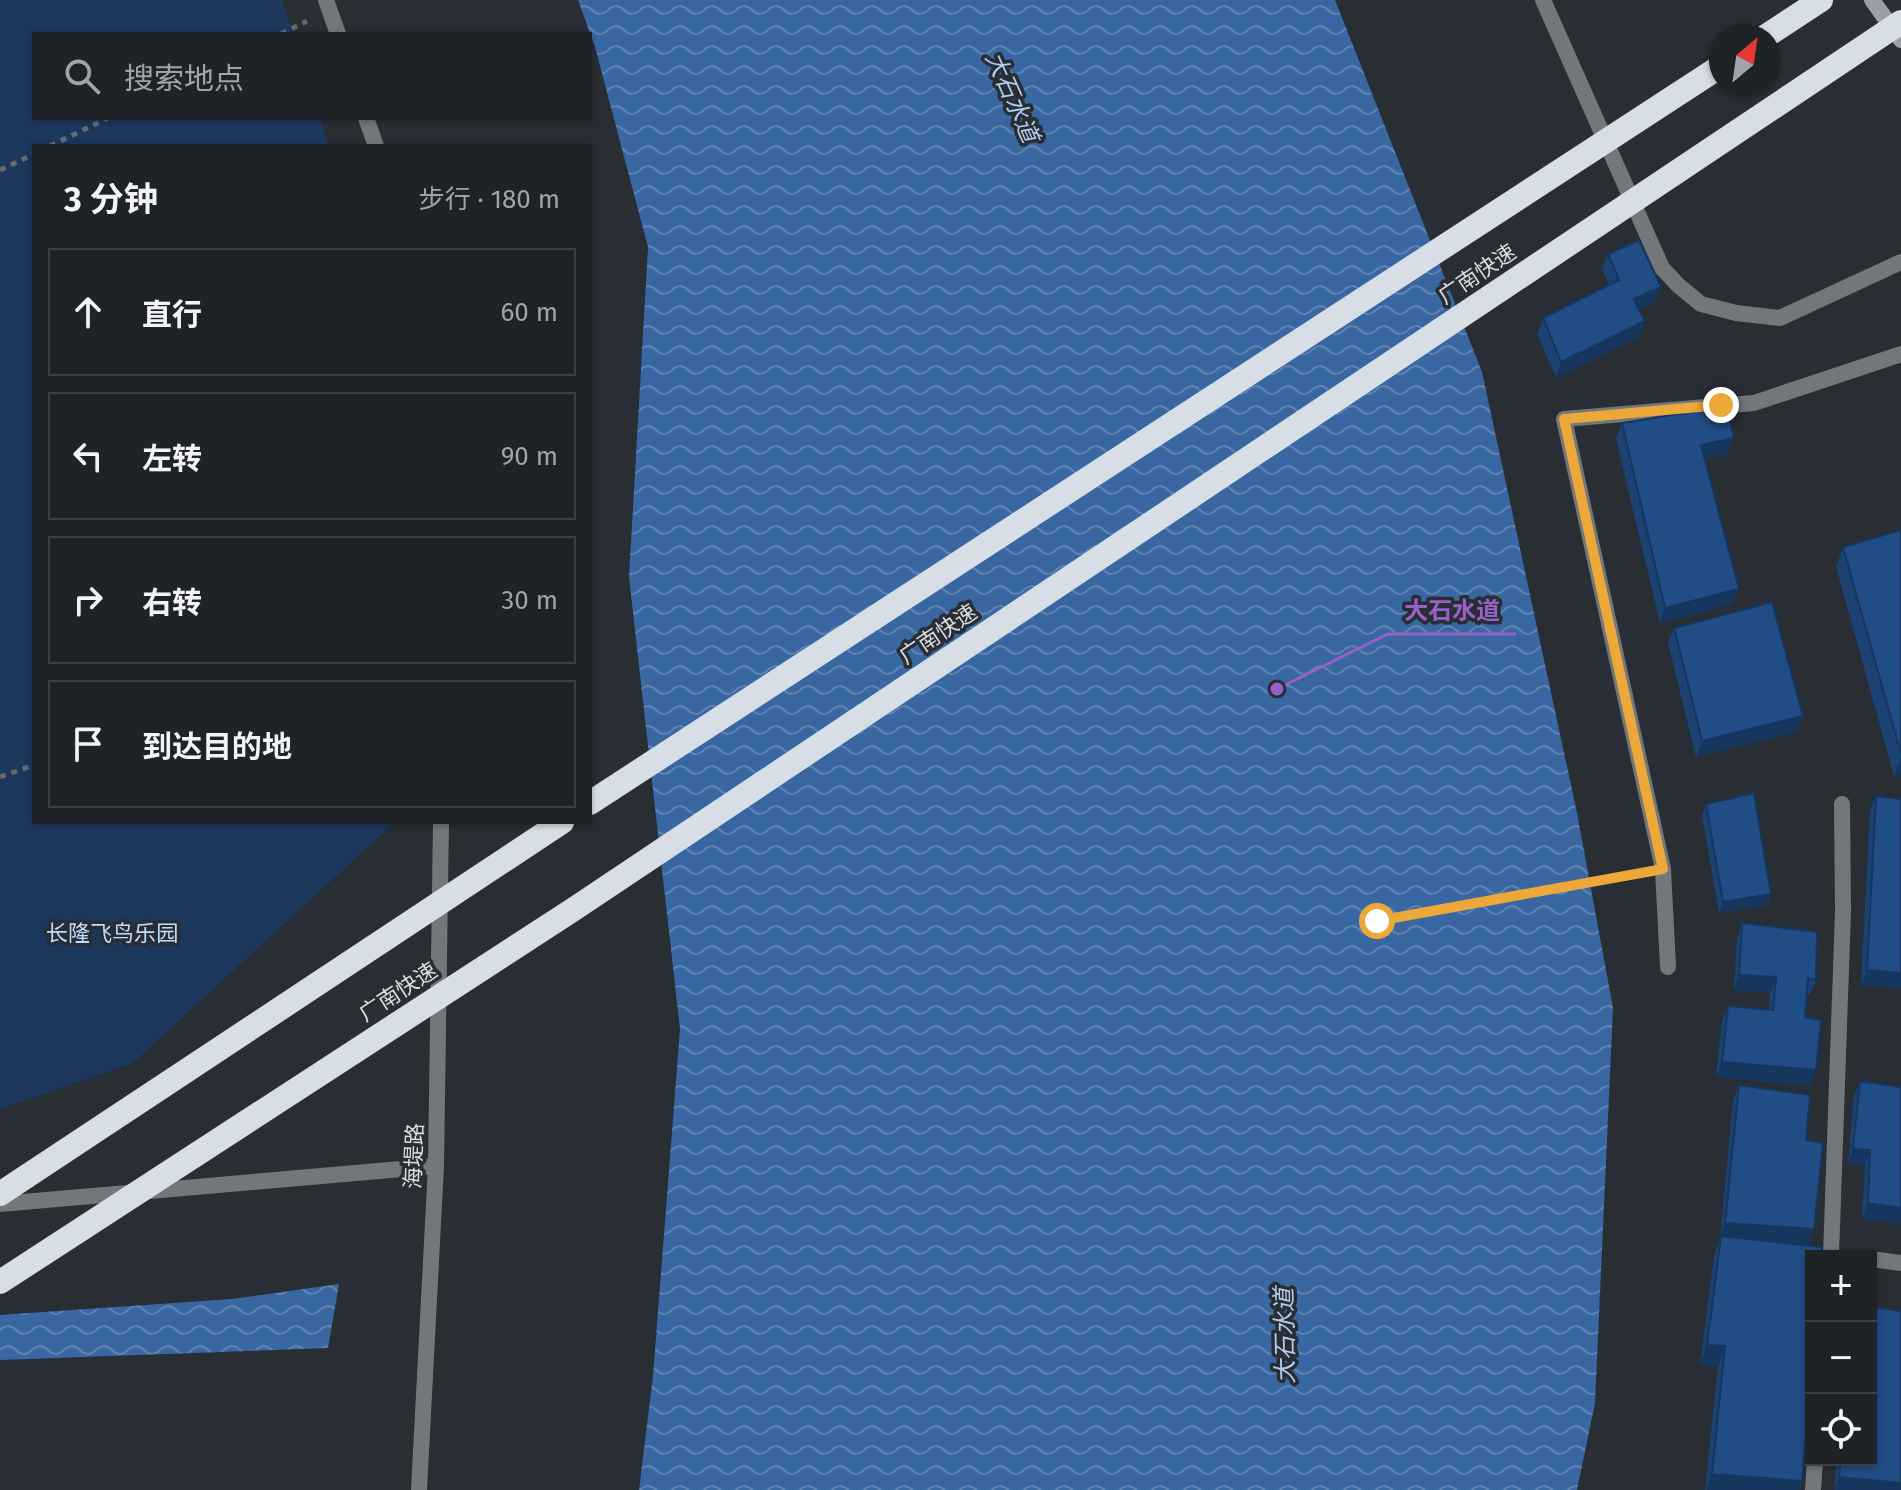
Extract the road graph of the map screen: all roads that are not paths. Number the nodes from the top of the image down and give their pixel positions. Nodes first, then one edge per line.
1 (326, 0) edge
2 (1543, 0) edge
3 (1821, 0) edge
4 (1872, 0) edge
5 (1901, 22) edge
6 (1781, 26) edge
7 (337, 32) edge
8 (1901, 40) edge
9 (1709, 74) edge
10 (367, 120) edge
11 (375, 144) edge
12 (1901, 262) edge
13 (1901, 354) edge
14 (592, 802) edge
15 (1842, 804) dead end
16 (441, 824) edge
17 (559, 824) edge
18 (1668, 967) dead end
19 (436, 1166) junction
20 (0, 1194) edge
21 (0, 1204) edge
22 (1835, 1250) edge
23 (1877, 1260) edge
24 (1901, 1263) edge
25 (0, 1282) edge
26 (1815, 1466) edge
27 (419, 1490) edge
28 (1813, 1490) edge

1 - 7 street
2 - 12 street
3 - 6 highway
4 - 8 main road
5 - 25 highway, 广南快速, bridge
9 - 14 highway, 广南快速, bridge
10 - 11 street
13 - 18 street
15 - 22 street
16 - 19 street, 海堤路
17 - 20 highway, bridge
19 - 21 street
19 - 27 street, 海堤路
23 - 24 street
26 - 28 street

